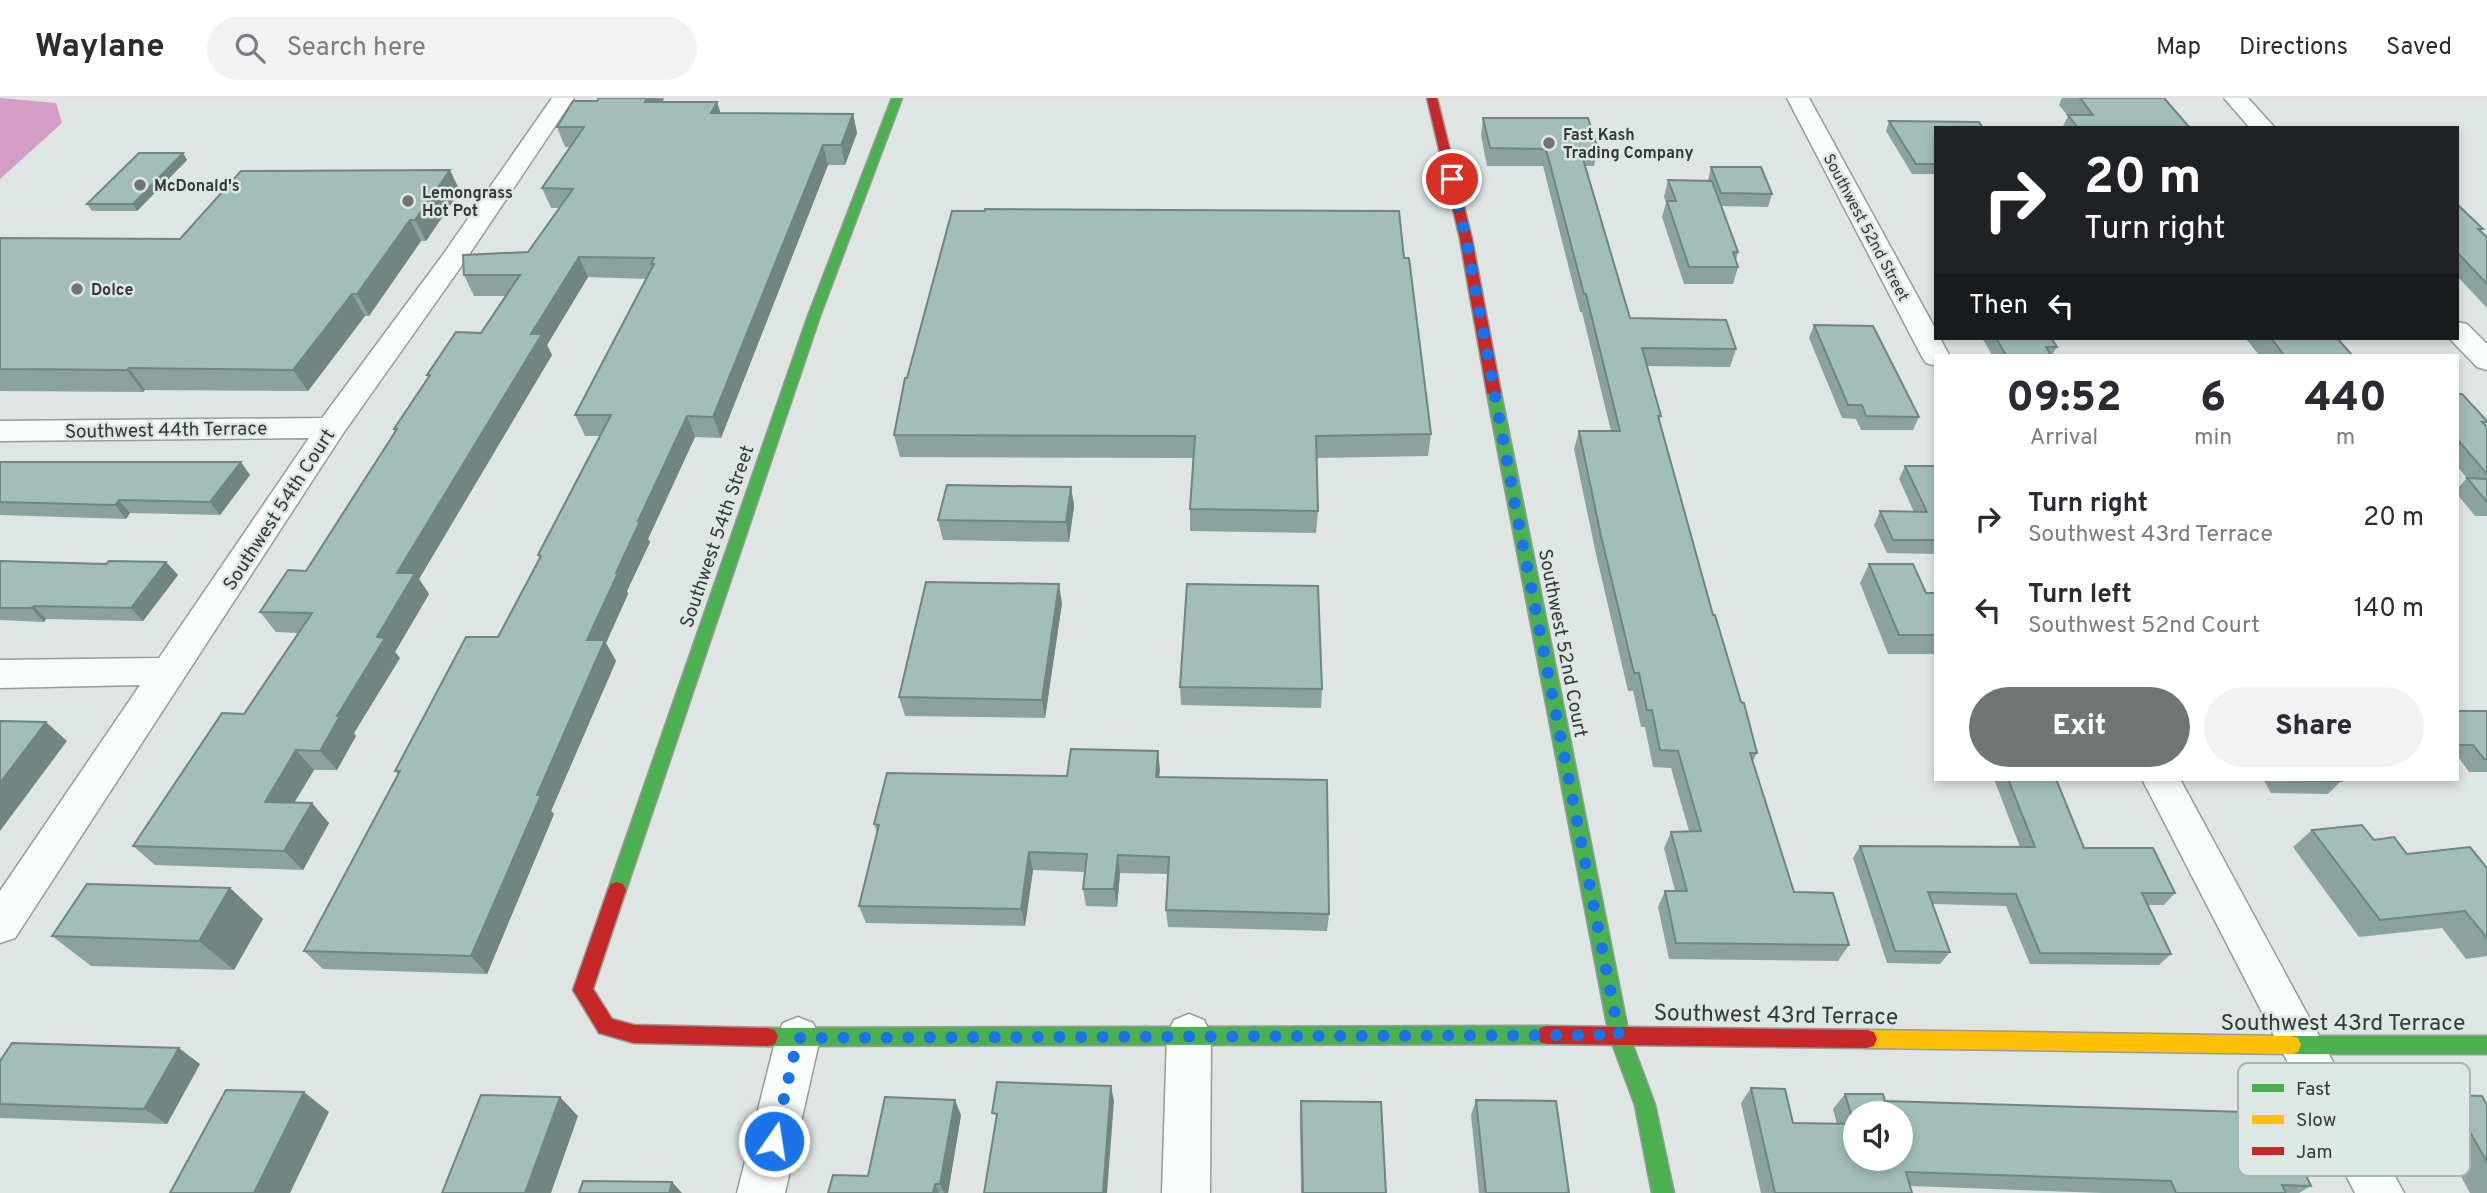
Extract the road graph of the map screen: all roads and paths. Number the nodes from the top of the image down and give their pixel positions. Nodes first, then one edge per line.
1 (563, 98) edge
2 (897, 98) edge
3 (1432, 98) edge
4 (1798, 98) edge
5 (2235, 98) edge
6 (2261, 126) edge
7 (2459, 332) edge
8 (1934, 354) edge
9 (2487, 361) edge
10 (331, 428) junction
11 (0, 430) edge
12 (171, 671) junction
13 (0, 674) edge
14 (2162, 781) edge
15 (0, 925) edge
16 (583, 990) joint
17 (1189, 1035) junction
18 (1619, 1035) junction
19 (798, 1038) junction
20 (2303, 1045) junction
21 (2487, 1045) edge
22 (2312, 1063) edge
23 (2371, 1176) edge
24 (761, 1193) edge
25 (1186, 1193) edge
26 (1663, 1193) edge
27 (2380, 1193) edge

1 - 10 street, Southwest 54th Court
2 - 16 street, Southwest 54th Street
3 - 18 street, Southwest 52nd Court
4 - 8 street, Southwest 52nd Street
5 - 6 street
7 - 9 street
10 - 11 street, Southwest 44th Terrace
10 - 12 street, Southwest 54th Court
12 - 13 street
12 - 15 street, Southwest 54th Court
14 - 20 street
16 - 19 street, Southwest 43rd Terrace
17 - 18 street, Southwest 43rd Terrace
17 - 19 street, Southwest 43rd Terrace
17 - 25 street
18 - 20 street, Southwest 43rd Terrace
18 - 26 street, Southwest 52nd Court
19 - 24 street
20 - 21 street, Southwest 43rd Terrace
20 - 22 street
23 - 27 street

